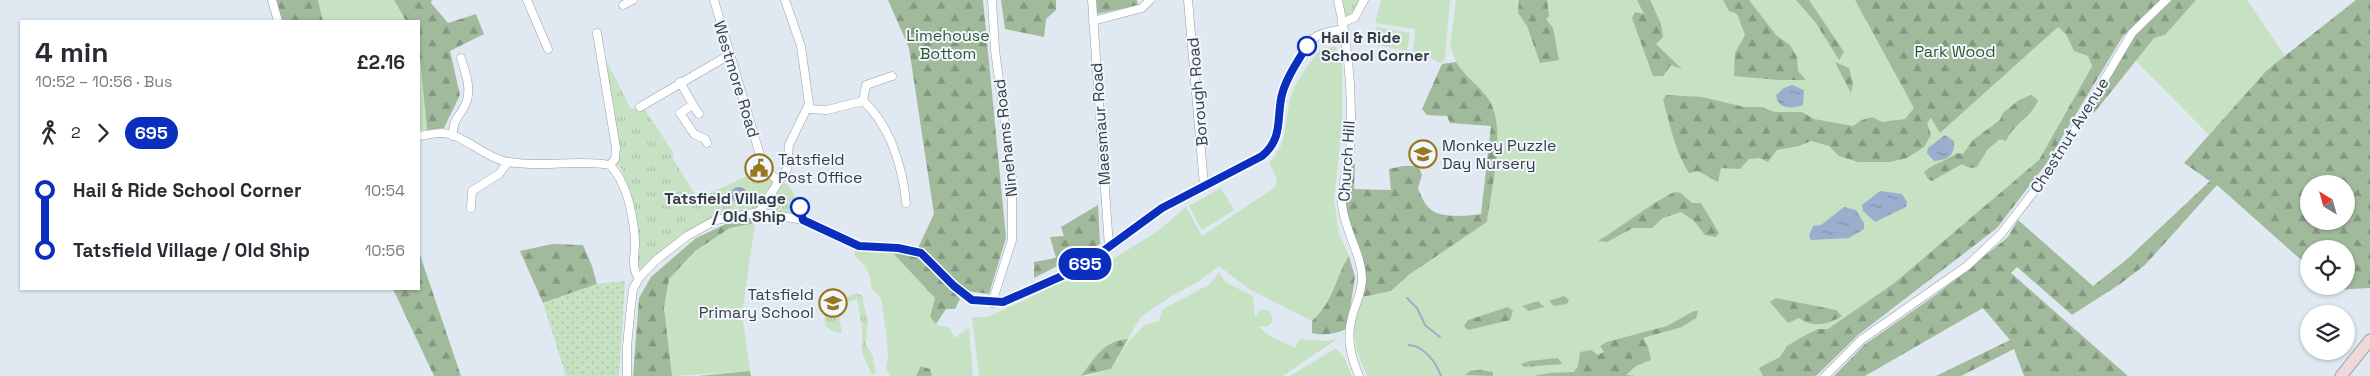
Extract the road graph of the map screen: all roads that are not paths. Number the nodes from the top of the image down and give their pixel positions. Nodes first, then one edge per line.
1 (272, 0) edge
2 (527, 0) edge
3 (633, 0) edge
4 (714, 0) edge
5 (785, 0) edge
6 (992, 0) edge
7 (1092, 0) edge
8 (1150, 0) edge
9 (1188, 0) edge
10 (1338, 0) edge
11 (1364, 0) edge
12 (2166, 0) edge
13 (623, 5) dead end
14 (278, 20) edge
15 (1093, 21) junction
16 (1343, 26) junction
17 (597, 33) dead end
18 (548, 48) dead end
19 (729, 55) junction
20 (462, 58) dead end
21 (892, 76) dead end
22 (680, 82) junction
23 (863, 101) junction
24 (694, 105) junction
25 (640, 107) dead end
26 (808, 108) junction
27 (699, 114) dead end
28 (420, 136) edge
29 (453, 136) junction
30 (707, 143) dead end
31 (508, 162) junction
32 (610, 165) junction
33 (778, 181) junction
34 (1204, 185) junction
35 (906, 203) dead end
36 (471, 208) dead end
37 (759, 212) junction
38 (1109, 248) junction
39 (639, 278) junction
40 (992, 303) junction
41 (2370, 340) edge
42 (627, 376) edge
43 (1359, 376) edge
44 (1825, 376) edge
45 (2341, 376) edge

1 - 14 street
2 - 18 street
3 - 13 street
4 - 19 street, Westmore Road
5 - 26 street
6 - 40 street, Ninehams Road
7 - 15 street, Maesmaur Road
8 - 15 street
9 - 34 street, Borough Road
10 - 16 street, Church Hill
11 - 16 street
12 - 44 street, Chestnut Avenue
15 - 38 street, Maesmaur Road
16 - 34 street
16 - 43 street, Church Hill
17 - 32 street
19 - 22 street
19 - 33 street, Westmore Road
20 - 29 street
21 - 23 street
22 - 24 street
22 - 25 street
23 - 26 street
23 - 35 street
24 - 27 street
24 - 30 street
26 - 33 street
28 - 29 street
29 - 31 street
31 - 32 street
31 - 36 street
32 - 39 street
33 - 37 street
34 - 38 street
37 - 39 street
37 - 40 street
38 - 40 street
39 - 42 street
41 - 45 main road

